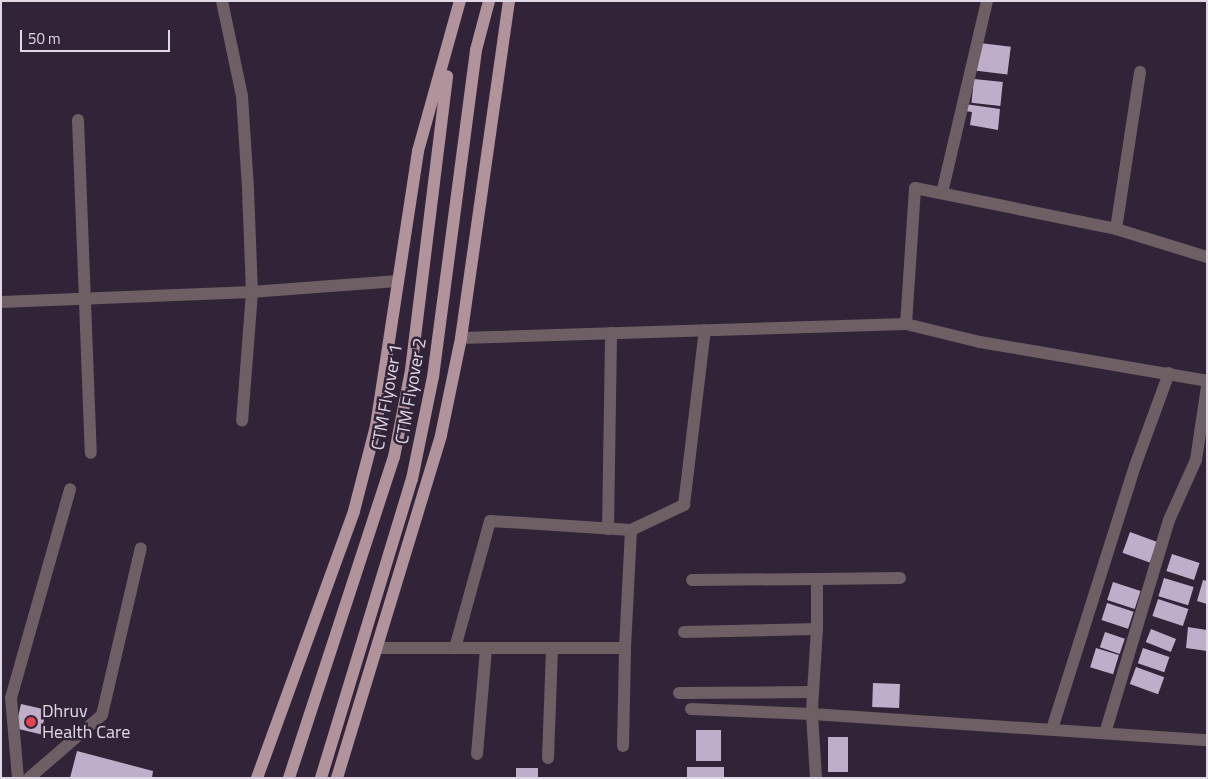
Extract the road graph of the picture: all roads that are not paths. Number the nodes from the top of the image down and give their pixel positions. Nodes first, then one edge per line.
1 (222, 1) edge
2 (460, 1) edge
3 (489, 1) edge
4 (509, 1) edge
5 (987, 1) edge
6 (452, 37) junction
7 (1140, 72) dead end
8 (78, 120) dead end
9 (942, 193) junction
10 (1116, 229) junction
11 (1207, 257) edge
12 (398, 281) junction
13 (252, 292) junction
14 (85, 299) junction
15 (1, 302) edge
16 (906, 324) junction
17 (704, 330) junction
18 (611, 333) junction
19 (461, 338) junction
20 (1169, 373) junction
21 (1207, 381) edge
22 (1207, 386) edge
23 (242, 422) dead end
24 (91, 453) dead end
25 (70, 489) dead end
26 (608, 529) junction
27 (631, 530) junction
28 (141, 548) dead end
29 (817, 578) junction
30 (900, 578) dead end
31 (692, 580) dead end
32 (817, 629) junction
33 (684, 632) dead end
34 (378, 648) junction
35 (455, 648) junction
36 (486, 648) junction
37 (552, 648) junction
38 (625, 648) junction
39 (813, 692) junction
40 (679, 693) dead end
41 (6, 697) edge
42 (691, 709) dead end
43 (812, 714) junction
44 (1052, 729) junction
45 (1106, 730) junction
46 (1207, 740) edge
47 (622, 746) dead end
48 (477, 754) dead end
49 (548, 758) dead end
50 (18, 778) edge
51 (29, 778) edge
52 (258, 778) edge
53 (289, 778) edge
54 (322, 778) edge
55 (337, 778) edge
56 (816, 778) edge

1 - 13 street
2 - 6 main road
3 - 54 main road, CTM Flyover 2
4 - 19 main road
5 - 9 street
6 - 12 main road
6 - 53 main road, CTM Flyover 1
7 - 10 street
8 - 14 street
9 - 10 street
9 - 16 street
10 - 11 street
12 - 13 street
12 - 52 main road
13 - 14 street
13 - 23 street
14 - 15 street
14 - 24 street
16 - 17 street
16 - 20 street
17 - 18 street
17 - 27 street
18 - 19 street
18 - 26 street
19 - 34 main road
20 - 21 street
20 - 44 street
22 - 45 street
25 - 41 street
26 - 27 street
26 - 35 street
27 - 38 street
28 - 51 street
29 - 30 street
29 - 31 street
29 - 32 street
32 - 33 street
32 - 39 street
34 - 35 street
34 - 55 main road
35 - 36 street
36 - 37 street
36 - 48 street
37 - 38 street
37 - 49 street
38 - 47 street
39 - 40 street
39 - 43 street
41 - 50 street
42 - 43 street
43 - 44 street
43 - 56 street
44 - 45 street
45 - 46 street

